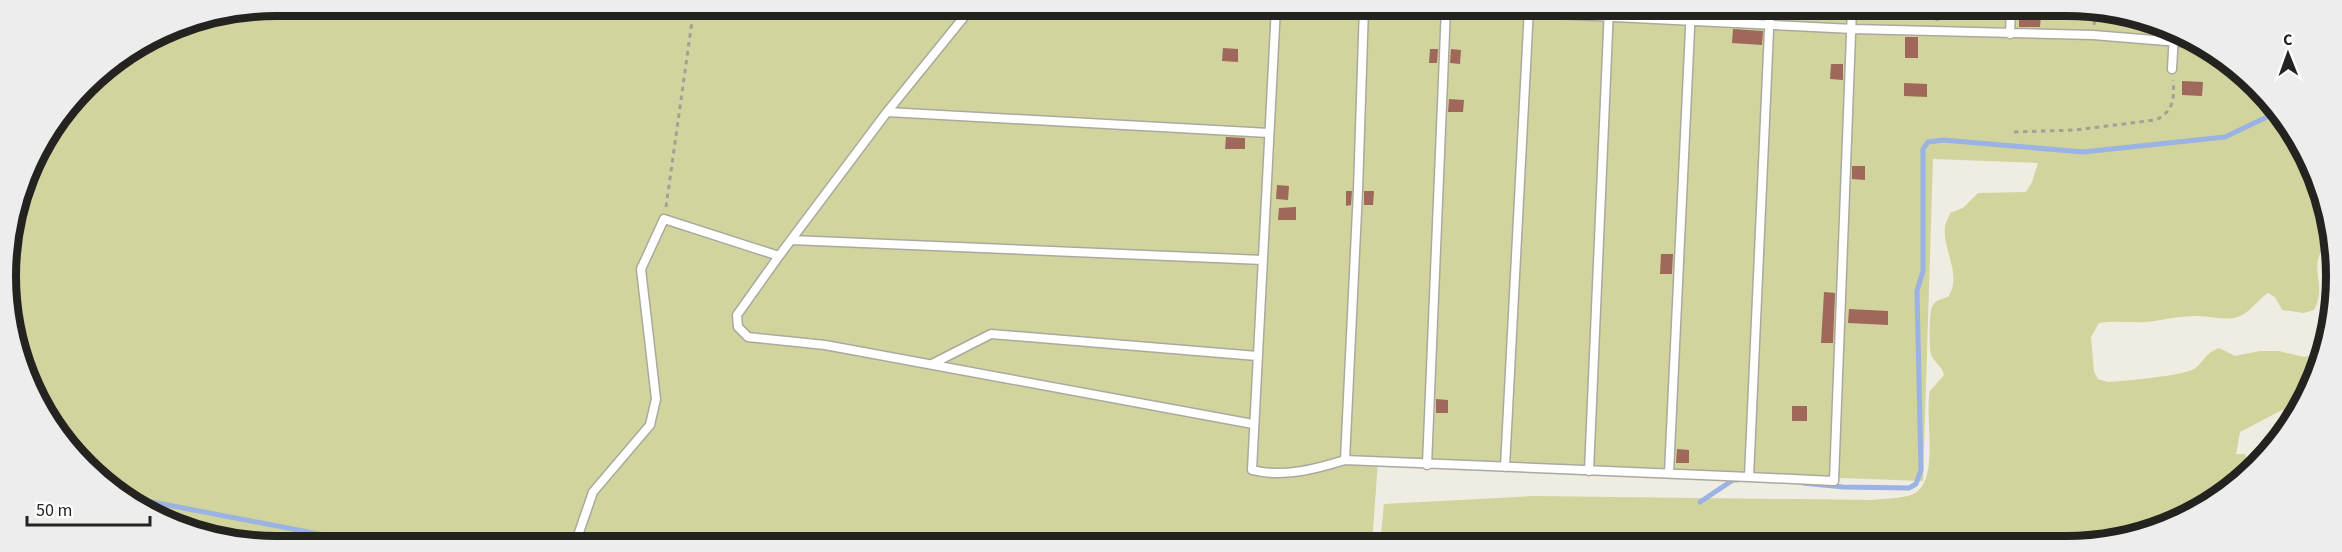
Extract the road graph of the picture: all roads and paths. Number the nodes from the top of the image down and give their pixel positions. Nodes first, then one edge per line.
1 (693, 16) edge
2 (965, 16) edge
3 (1276, 16) edge
4 (1364, 16) edge
5 (1446, 16) edge
6 (1529, 16) edge
7 (1609, 16) edge
8 (1650, 16) edge
9 (1690, 16) edge
10 (1770, 16) edge
11 (1852, 16) edge
12 (2011, 16) edge
13 (1690, 20) junction
14 (1769, 24) junction
15 (1853, 29) junction
16 (2010, 34) junction
17 (2167, 37) edge
18 (2174, 40) edge
19 (2172, 69) joint
20 (887, 112) junction
21 (2014, 132) dead end
22 (1269, 133) junction
23 (664, 219) junction
24 (791, 240) junction
25 (779, 256) junction
26 (1263, 260) junction
27 (1257, 356) junction
28 (932, 364) junction
29 (1253, 424) junction
30 (1345, 460) junction
31 (1427, 465) junction
32 (1505, 467) junction
33 (1589, 471) junction
34 (1669, 474) junction
35 (1749, 477) junction
36 (578, 536) edge

1 - 23 path
2 - 20 lane
3 - 22 lane
4 - 30 lane
5 - 31 lane
6 - 32 lane
7 - 33 lane
8 - 13 lane
9 - 13 lane
10 - 14 lane
11 - 15 lane
12 - 16 lane
13 - 14 lane
13 - 34 lane
14 - 15 lane
14 - 35 lane
15 - 16 lane
15 - 35 lane
16 - 17 lane
18 - 19 lane
19 - 21 path
20 - 22 lane
20 - 24 lane
22 - 26 lane
23 - 25 lane
23 - 36 lane
24 - 25 lane
24 - 26 lane
25 - 28 lane
26 - 27 lane
27 - 28 lane
27 - 29 lane
28 - 29 lane
29 - 30 lane
30 - 31 lane
31 - 32 lane
32 - 33 lane
33 - 34 lane
34 - 35 lane

